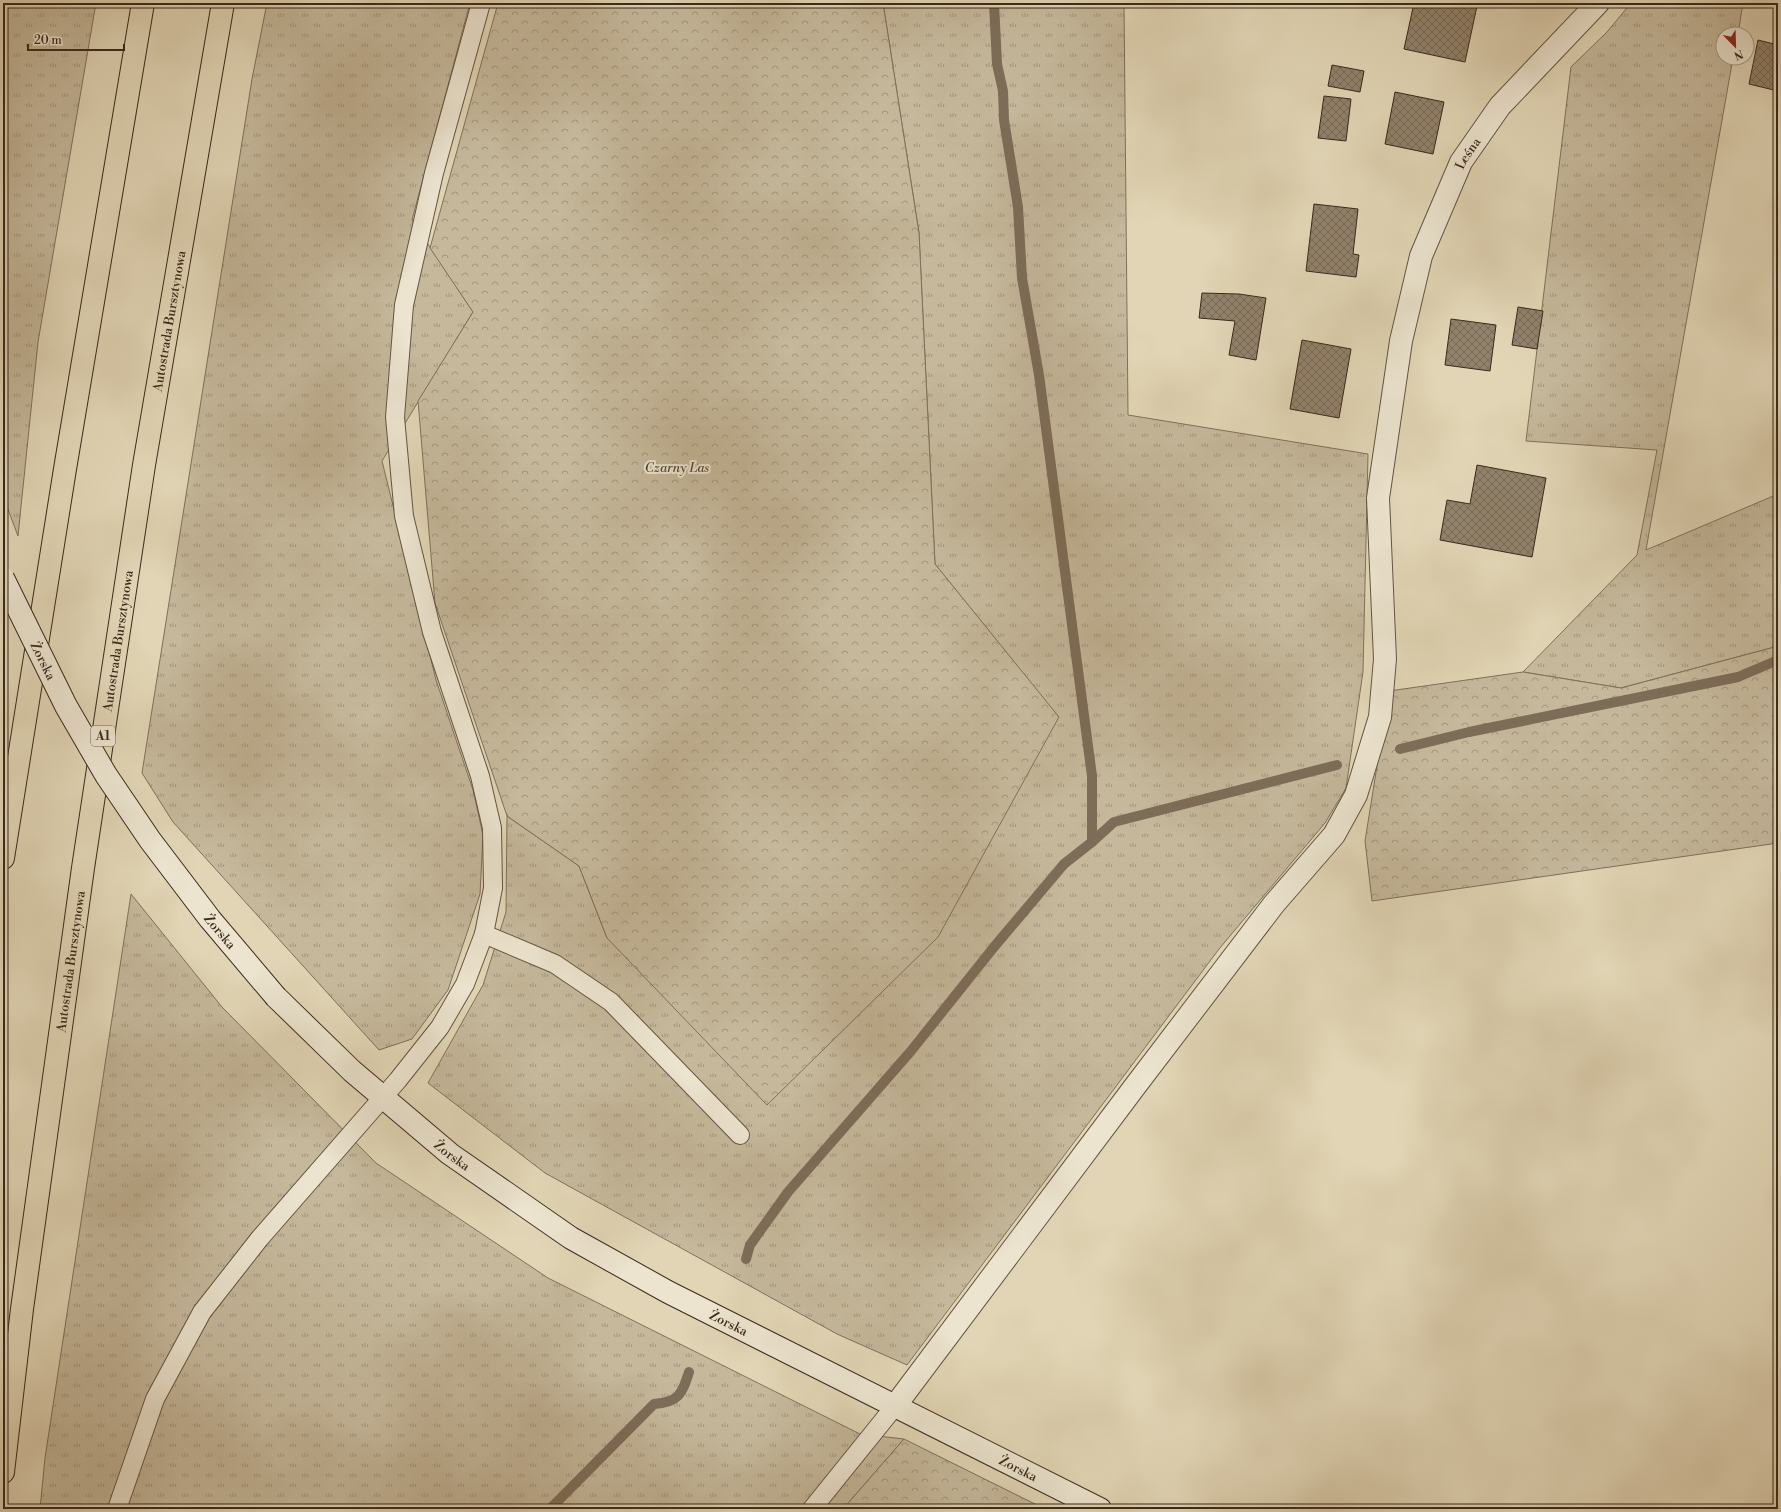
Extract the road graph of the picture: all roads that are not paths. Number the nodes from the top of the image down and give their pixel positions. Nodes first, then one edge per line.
1 (143, 3) edge
2 (223, 3) edge
3 (481, 3) edge
4 (1598, 3) edge
5 (3, 578) edge
6 (3, 858) edge
7 (484, 934) junction
8 (383, 1098) junction
9 (740, 1135) dead end
10 (895, 1406) junction
11 (3, 1472) edge
12 (117, 1509) edge
13 (812, 1509) edge
14 (1100, 1509) edge

1 - 6 highway
2 - 11 highway, Autostrada Bursztynowa / A1
3 - 7 lane
4 - 10 street, Leśna
5 - 8 street, Żorska, bridge
7 - 8 lane
7 - 9 lane
8 - 10 street, Żorska
8 - 12 lane
10 - 13 lane
10 - 14 street, Żorska

